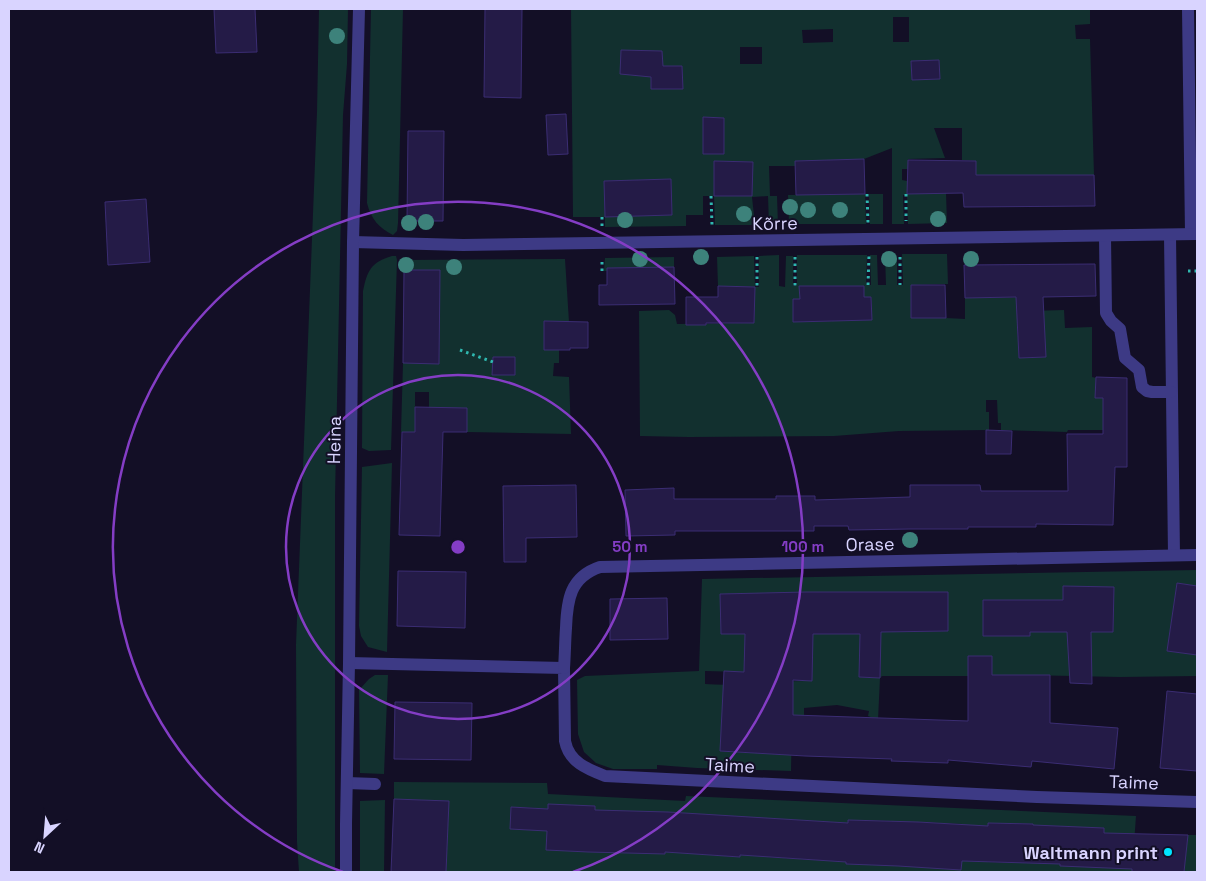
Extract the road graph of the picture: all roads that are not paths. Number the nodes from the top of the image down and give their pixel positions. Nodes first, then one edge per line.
1 (358, 9) edge
2 (1188, 9) edge
3 (1194, 234) edge
4 (1170, 235) junction
5 (1105, 236) junction
6 (353, 242) junction
7 (1171, 392) junction
8 (1174, 555) junction
9 (1197, 555) edge
10 (350, 663) junction
11 (564, 668) junction
12 (347, 783) junction
13 (375, 784) dead end
14 (1197, 802) edge
15 (346, 872) edge

1 - 6 street, Heina
2 - 3 street
3 - 4 street, Kõrre
4 - 5 street, Kõrre
4 - 7 street
5 - 6 street, Kõrre
5 - 7 street
6 - 10 street, Heina
7 - 8 street
8 - 9 street, Orase
8 - 11 street, Orase
10 - 11 street
10 - 12 street, Heina
11 - 14 street, Taime
12 - 13 street
12 - 15 street, Heina

